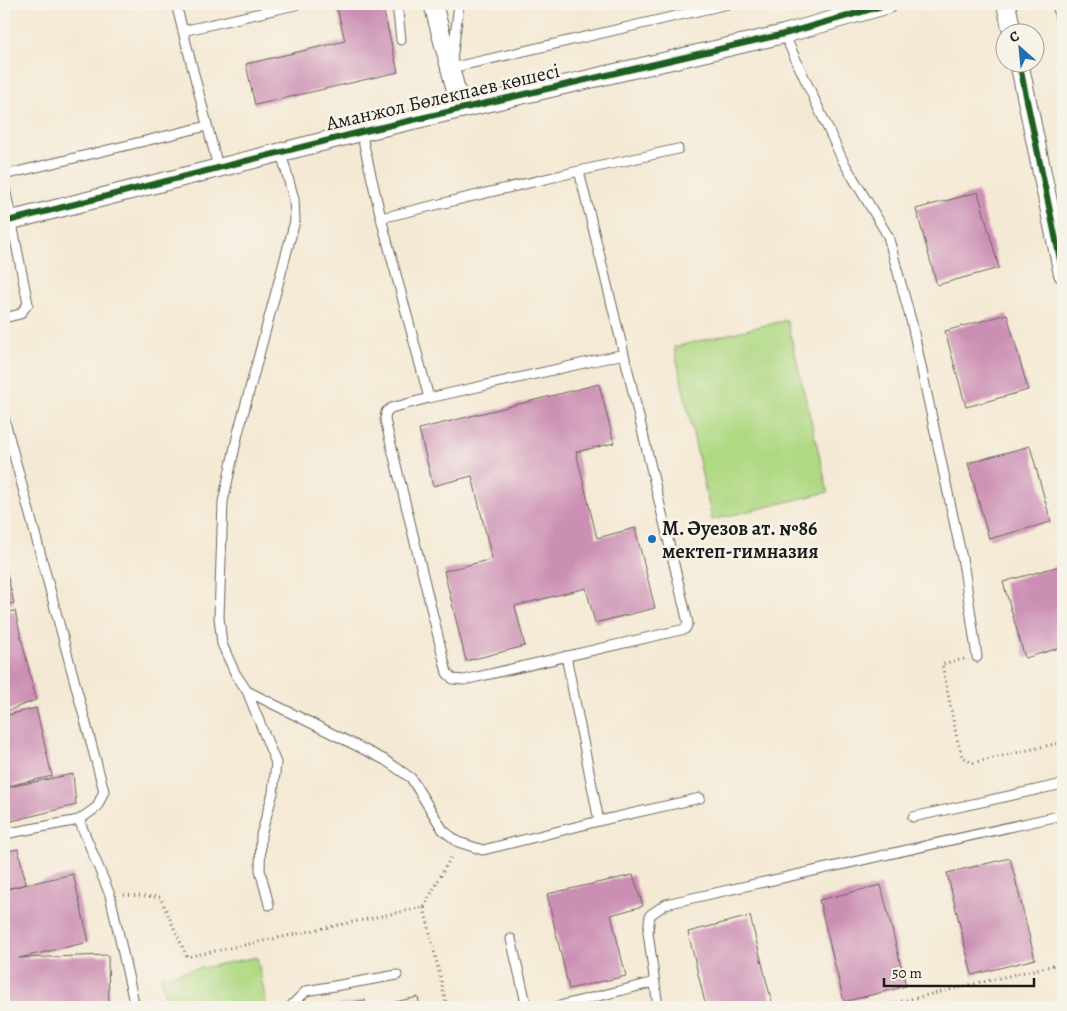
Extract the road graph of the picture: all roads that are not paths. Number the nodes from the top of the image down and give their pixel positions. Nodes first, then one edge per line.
1 (396, 4) edge
2 (434, 4) edge
3 (459, 4) edge
4 (728, 4) edge
5 (889, 4) edge
6 (1006, 4) edge
7 (1057, 4) edge
8 (295, 5) edge
9 (178, 12) dead end
10 (1010, 22) edge
11 (1063, 30) edge
12 (183, 31) junction
13 (784, 34) junction
14 (401, 40) dead end
15 (450, 68) junction
16 (1021, 72) edge
17 (461, 109) junction
18 (207, 126) junction
19 (360, 132) junction
20 (678, 149) dead end
21 (281, 152) junction
22 (218, 167) junction
23 (579, 171) junction
24 (4, 175) edge
25 (4, 183) edge
26 (381, 218) junction
27 (8, 221) edge
28 (1063, 274) edge
29 (4, 318) edge
30 (624, 354) junction
31 (429, 398) junction
32 (4, 418) edge
33 (566, 656) junction
34 (976, 657) road end
35 (247, 691) junction
36 (1063, 784) edge
37 (700, 798) dead end
38 (1063, 815) edge
39 (914, 817) dead end
40 (78, 820) junction
41 (599, 821) junction
42 (4, 834) edge
43 (269, 905) dead end
44 (512, 939) dead end
45 (397, 975) dead end
46 (655, 982) junction
47 (135, 1007) edge
48 (290, 1007) edge
49 (527, 1007) edge
50 (555, 1007) edge
51 (658, 1007) edge

1 - 14 lane
2 - 15 street
3 - 15 lane
4 - 15 lane
5 - 13 street, Аманжол Бөлекпаев көшесі
6 - 10 street
7 - 11 lane
8 - 12 lane
9 - 12 lane
12 - 18 lane
13 - 17 street, Аманжол Бөлекпаев көшесі
13 - 34 lane
15 - 17 street
16 - 28 street
17 - 19 street, Аманжол Бөлекпаев көшесі
18 - 22 lane
18 - 24 lane
19 - 21 street, Аманжол Бөлекпаев көшесі
19 - 26 lane
20 - 23 lane
21 - 22 street, Аманжол Бөлекпаев көшесі
21 - 35 lane
22 - 27 street, Аманжол Бөлекпаев көшесі
23 - 26 lane
23 - 30 lane
25 - 27 lane
26 - 31 lane
27 - 29 lane
30 - 31 lane
30 - 33 lane
31 - 33 lane
32 - 40 lane
33 - 41 lane
35 - 41 lane
35 - 43 lane
36 - 39 lane
37 - 41 lane
38 - 46 lane
40 - 42 lane
40 - 47 lane
44 - 49 lane
45 - 48 lane
46 - 50 lane
46 - 51 lane

